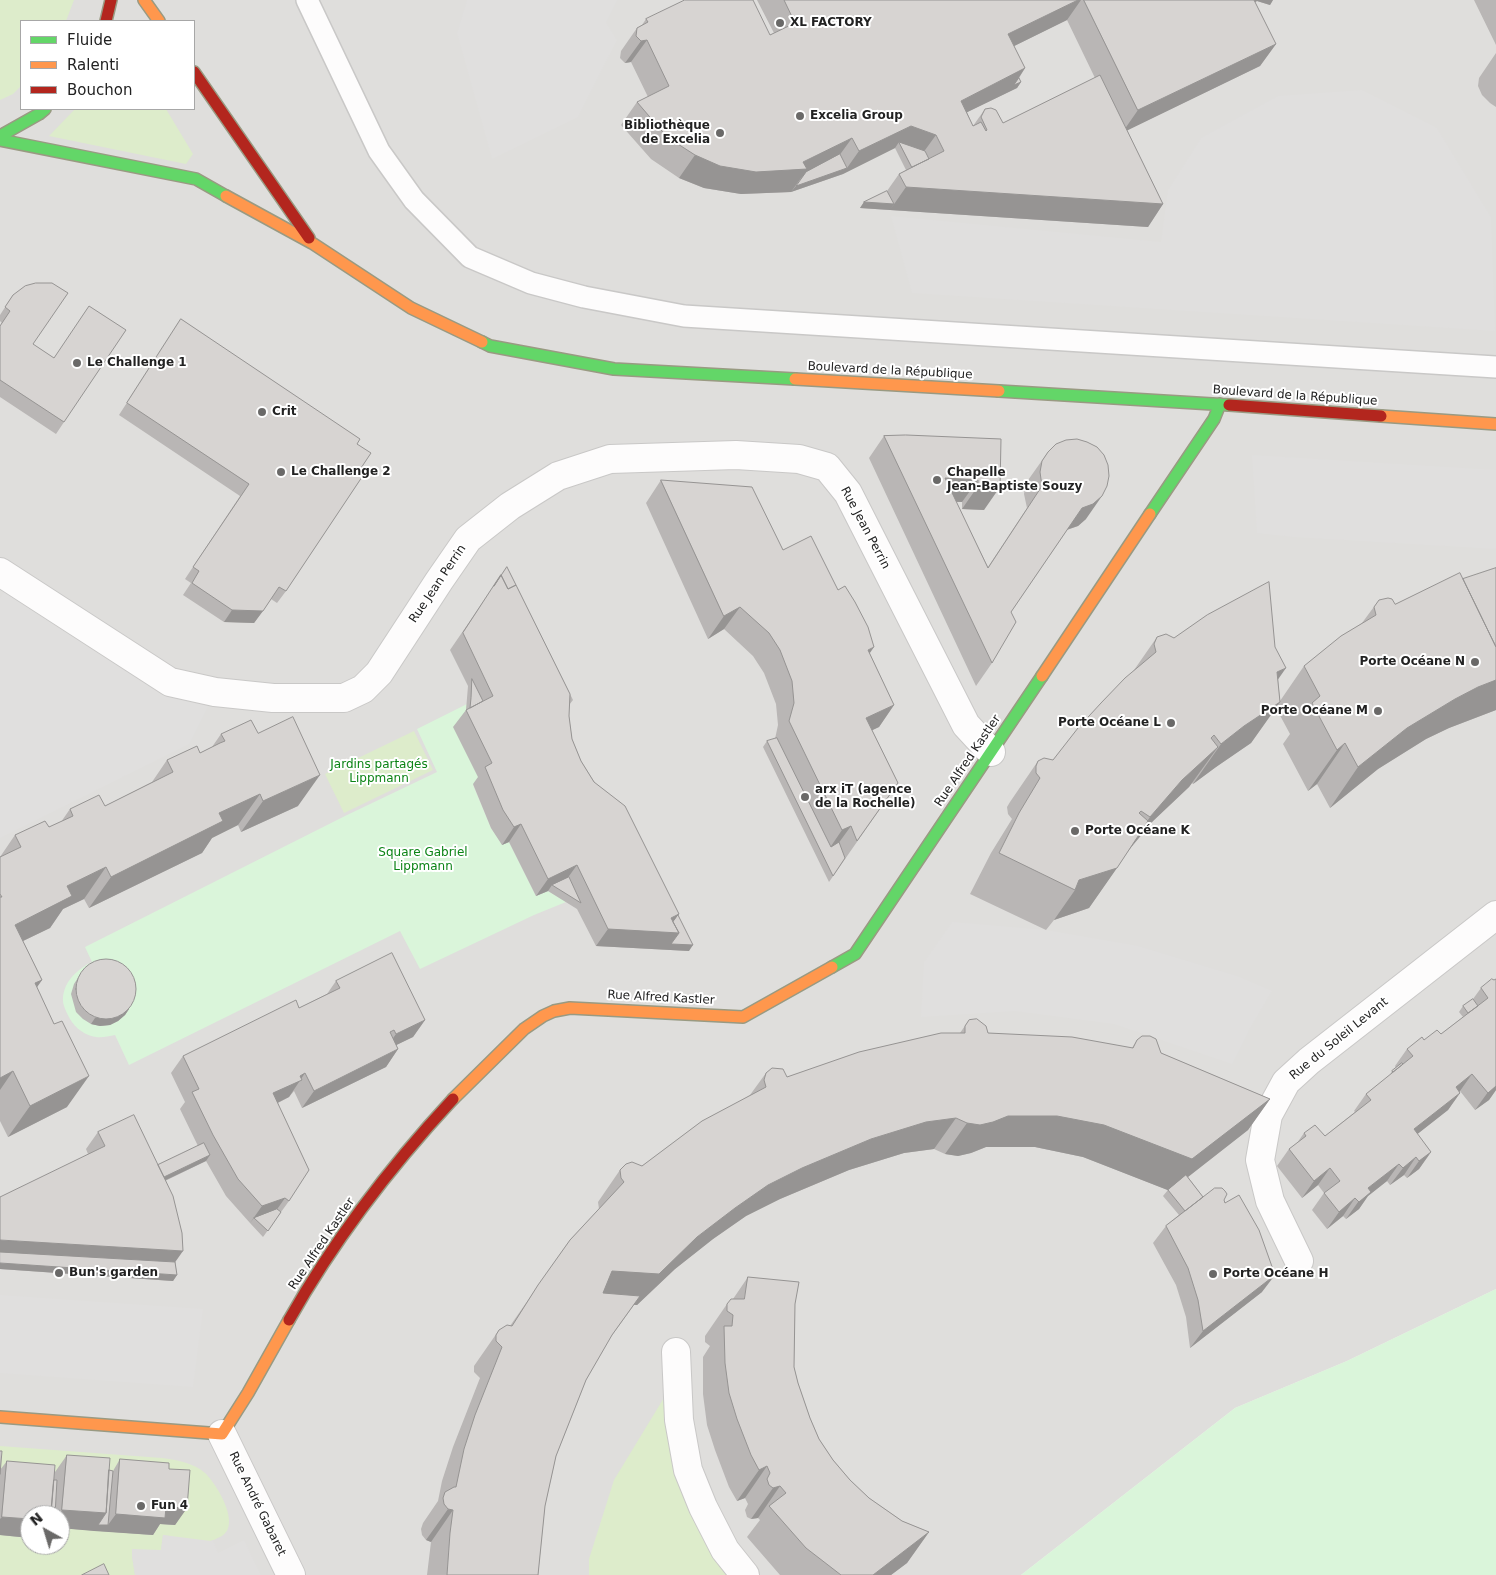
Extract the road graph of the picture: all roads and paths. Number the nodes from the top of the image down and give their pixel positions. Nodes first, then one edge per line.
1 (111, 0) edge
2 (144, 0) edge
3 (307, 0) edge
4 (106, 20) edge
5 (158, 20) edge
6 (195, 73) edge
7 (44, 110) edge
8 (0, 136) edge
9 (0, 140) edge
10 (312, 243) junction
11 (1496, 367) edge
12 (1220, 404) junction
13 (1496, 424) edge
14 (4, 583) edge
15 (990, 752) junction
16 (1496, 915) edge
17 (1299, 1261) dead end
18 (676, 1352) dead end
19 (0, 1417) edge
20 (222, 1434) junction
21 (291, 1575) edge
22 (746, 1575) edge

1 - 4 street
2 - 5 street
3 - 11 lane
6 - 10 street
7 - 8 street
9 - 10 street, Boulevard de la République
10 - 12 street, Boulevard de la République
12 - 13 street, Boulevard de la République
12 - 15 street, Rue Alfred Kastler
14 - 15 street, Rue Jean Perrin
15 - 20 street, Rue Alfred Kastler
16 - 17 street, Rue du Soleil Levant
18 - 22 street
19 - 20 street
20 - 21 street, Rue André Gabaret

